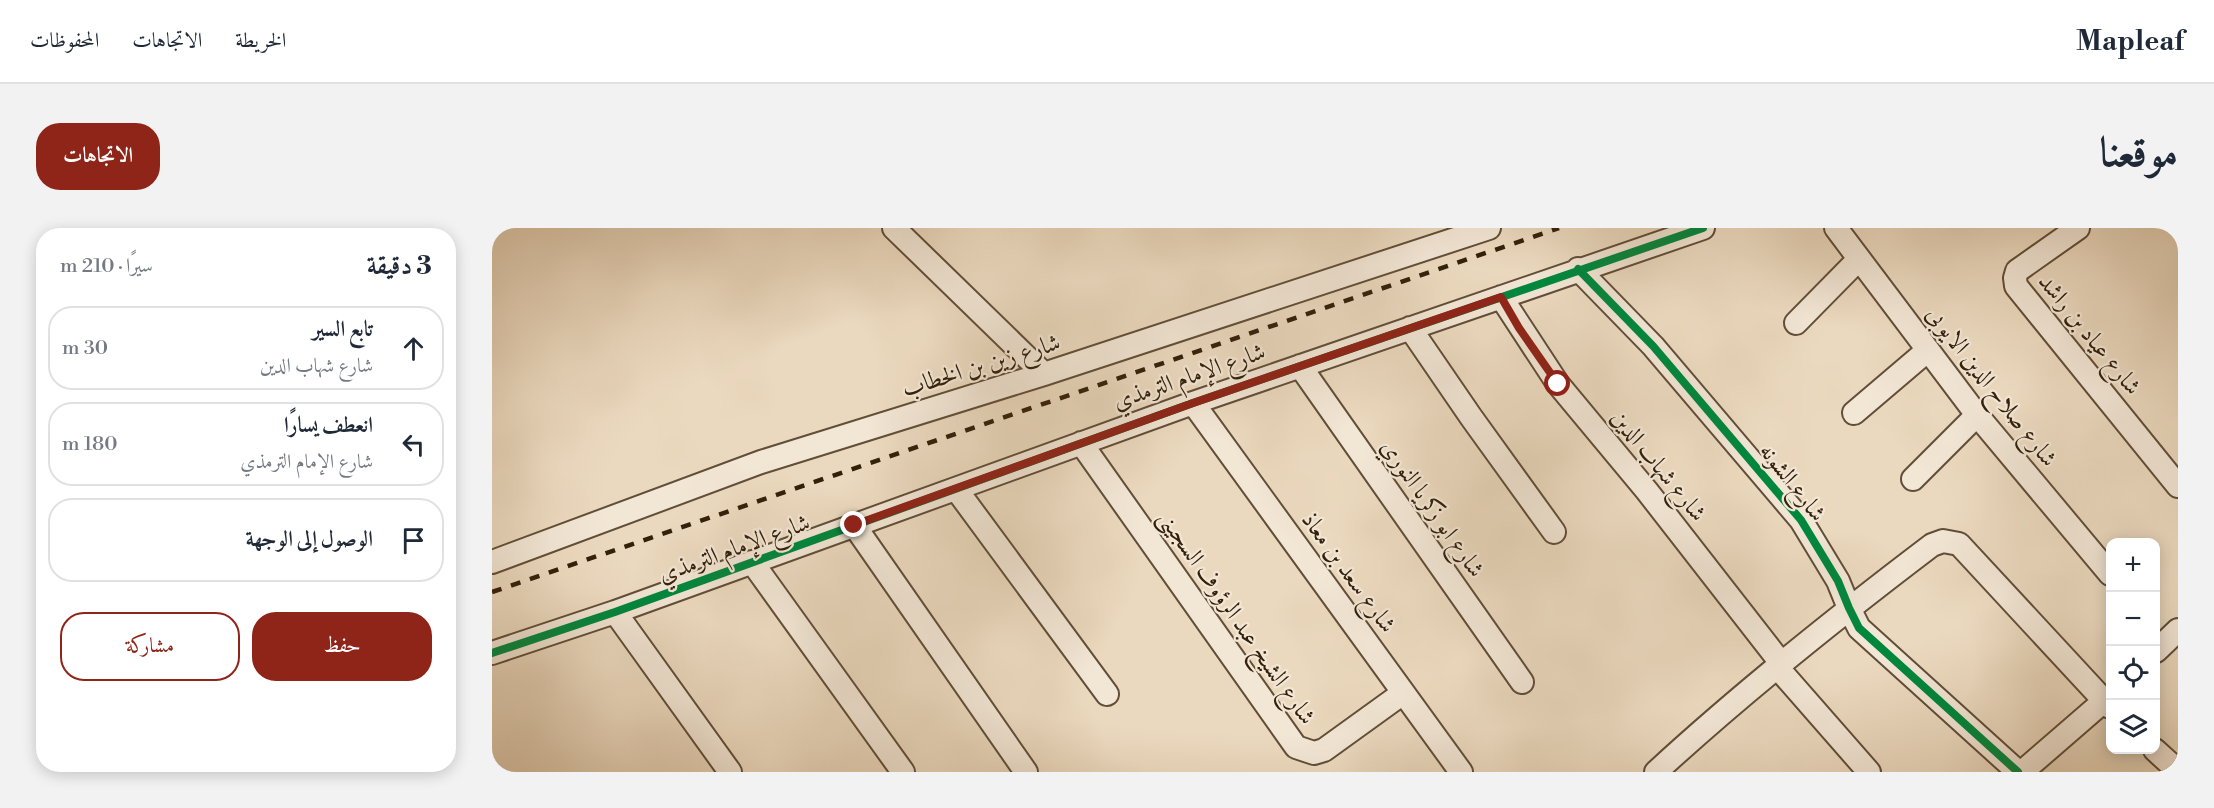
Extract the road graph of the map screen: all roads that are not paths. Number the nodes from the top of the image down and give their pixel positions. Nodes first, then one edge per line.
1 (894, 228) edge
2 (1489, 228) edge
3 (1703, 228) edge
4 (1836, 228) edge
5 (2078, 228) edge
6 (1859, 259) junction
7 (1578, 270) junction
8 (1501, 297) junction
9 (1796, 323) dead end
10 (1410, 328) junction
11 (1928, 350) junction
12 (1300, 366) junction
13 (1044, 374) junction
14 (1193, 403) junction
15 (1854, 413) dead end
16 (1977, 416) junction
17 (1081, 443) junction
18 (1913, 479) dead end
19 (2178, 486) edge
20 (956, 489) junction
21 (854, 525) junction
22 (1554, 532) dead end
23 (492, 562) edge
24 (752, 562) junction
25 (2106, 569) edge
26 (1849, 608) junction
27 (615, 612) junction
28 (492, 653) edge
29 (1779, 665) junction
30 (1522, 682) dead end
31 (1403, 693) junction
32 (1107, 694) dead end
33 (2106, 703) edge
34 (2106, 705) edge
35 (2159, 754) edge
36 (2178, 771) edge
37 (730, 772) edge
38 (903, 772) edge
39 (1026, 772) edge
40 (1461, 772) edge
41 (1656, 772) edge
42 (1869, 772) edge
43 (2020, 772) edge

1 - 13 street
2 - 13 street, شارع زين بن الخطاب
3 - 7 street, شارع الإمام الترمذي
4 - 6 street, شارع صلاح الدين الايوبى
5 - 19 street, شارع عياد بن راشد
6 - 9 street
6 - 11 street, شارع صلاح الدين الايوبى
7 - 8 street, شارع الإمام الترمذي
7 - 26 street, شارع الشونه
8 - 10 street, شارع الإمام الترمذي
8 - 29 street, شارع شهاب الدين
10 - 12 street, شارع الإمام الترمذي
10 - 22 street
11 - 15 street
11 - 16 street, شارع صلاح الدين الايوبى
12 - 14 street, شارع الإمام الترمذي
12 - 30 street, شارع ابو زكريا النوري
13 - 23 street, شارع زين بن الخطاب
14 - 17 street, شارع الإمام الترمذي
14 - 31 street, شارع سعد بن معاذ
16 - 18 street
16 - 25 street, شارع صلاح الدين الايوبى
17 - 20 street, شارع الإمام الترمذي
17 - 31 street, شارع الشيخ عبد الرؤوف السجينى
20 - 21 street, شارع الإمام الترمذي
20 - 32 street
21 - 24 street, شارع الإمام الترمذي
21 - 39 street
24 - 27 street, شارع الإمام الترمذي
24 - 38 street
26 - 29 street
26 - 33 street
26 - 43 street, شارع الشونه
27 - 28 street, شارع الإمام الترمذي
27 - 37 street
29 - 41 street
29 - 42 street, شارع شهاب الدين
31 - 40 street, شارع سعد بن معاذ
34 - 43 street
35 - 36 street

